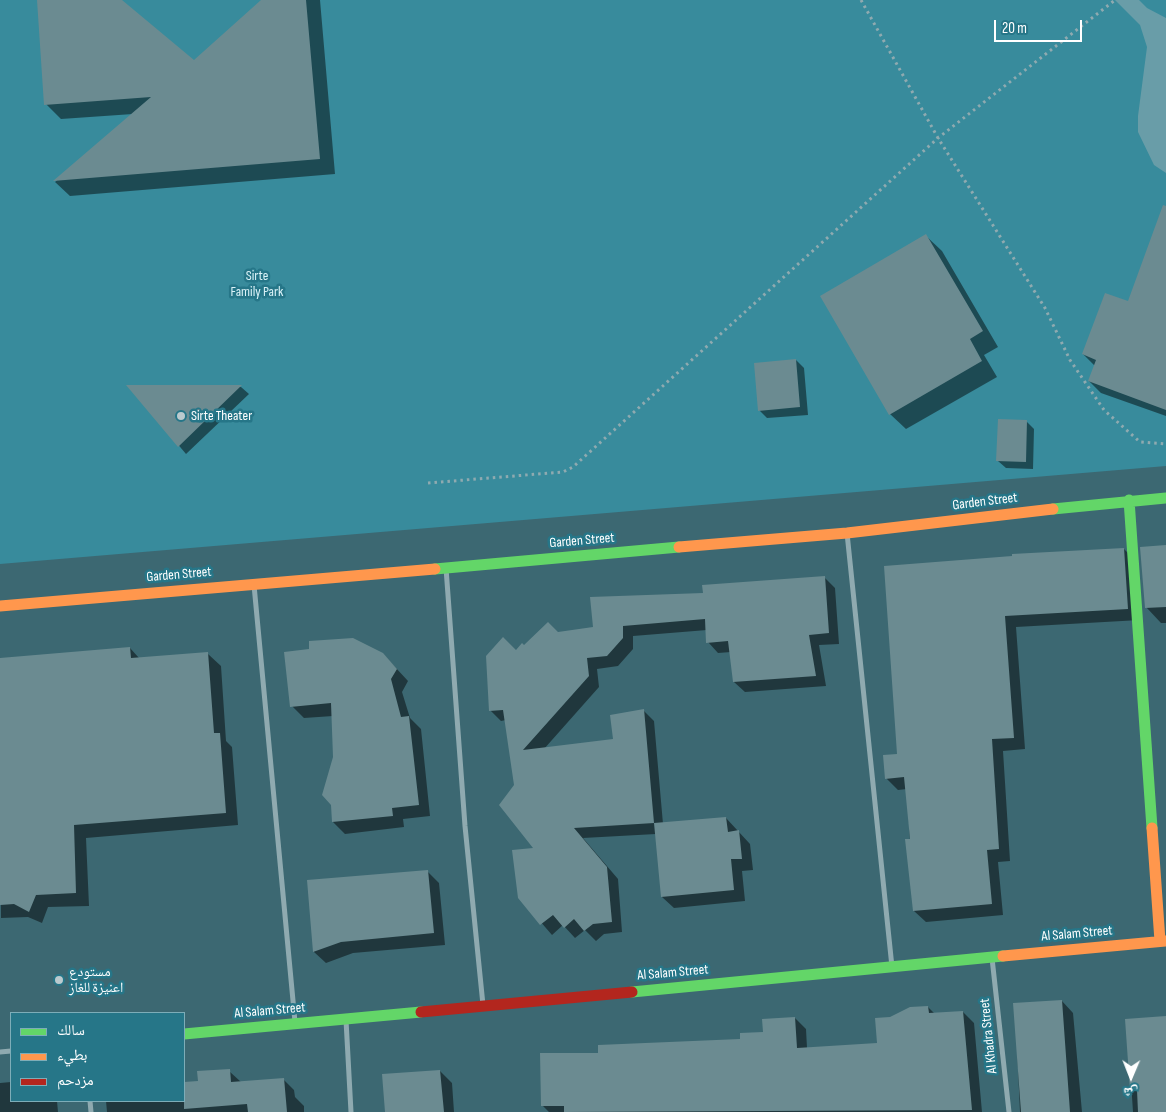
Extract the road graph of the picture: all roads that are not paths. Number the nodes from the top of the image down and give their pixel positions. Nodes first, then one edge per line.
1 (1166, 498) edge
2 (1129, 500) junction
3 (847, 533) junction
4 (446, 568) junction
5 (254, 584) junction
6 (0, 606) edge
7 (1163, 941) edge
8 (992, 957) junction
9 (892, 967) junction
10 (484, 1006) junction
11 (346, 1019) junction
12 (295, 1023) junction
13 (185, 1034) edge
14 (351, 1112) edge
15 (1009, 1112) edge

1 - 2 street, Garden Street
2 - 3 street, Garden Street
2 - 7 street
3 - 4 street, Garden Street
3 - 9 street
4 - 5 street, Garden Street
4 - 10 street
5 - 6 street, Garden Street
5 - 12 street
7 - 8 street, Al Salam Street
8 - 9 street, Al Salam Street
8 - 15 street, Al Khadra Street
9 - 10 street, Al Salam Street
10 - 11 street, Al Salam Street
11 - 12 street, Al Salam Street
11 - 14 street
12 - 13 street, Al Salam Street

